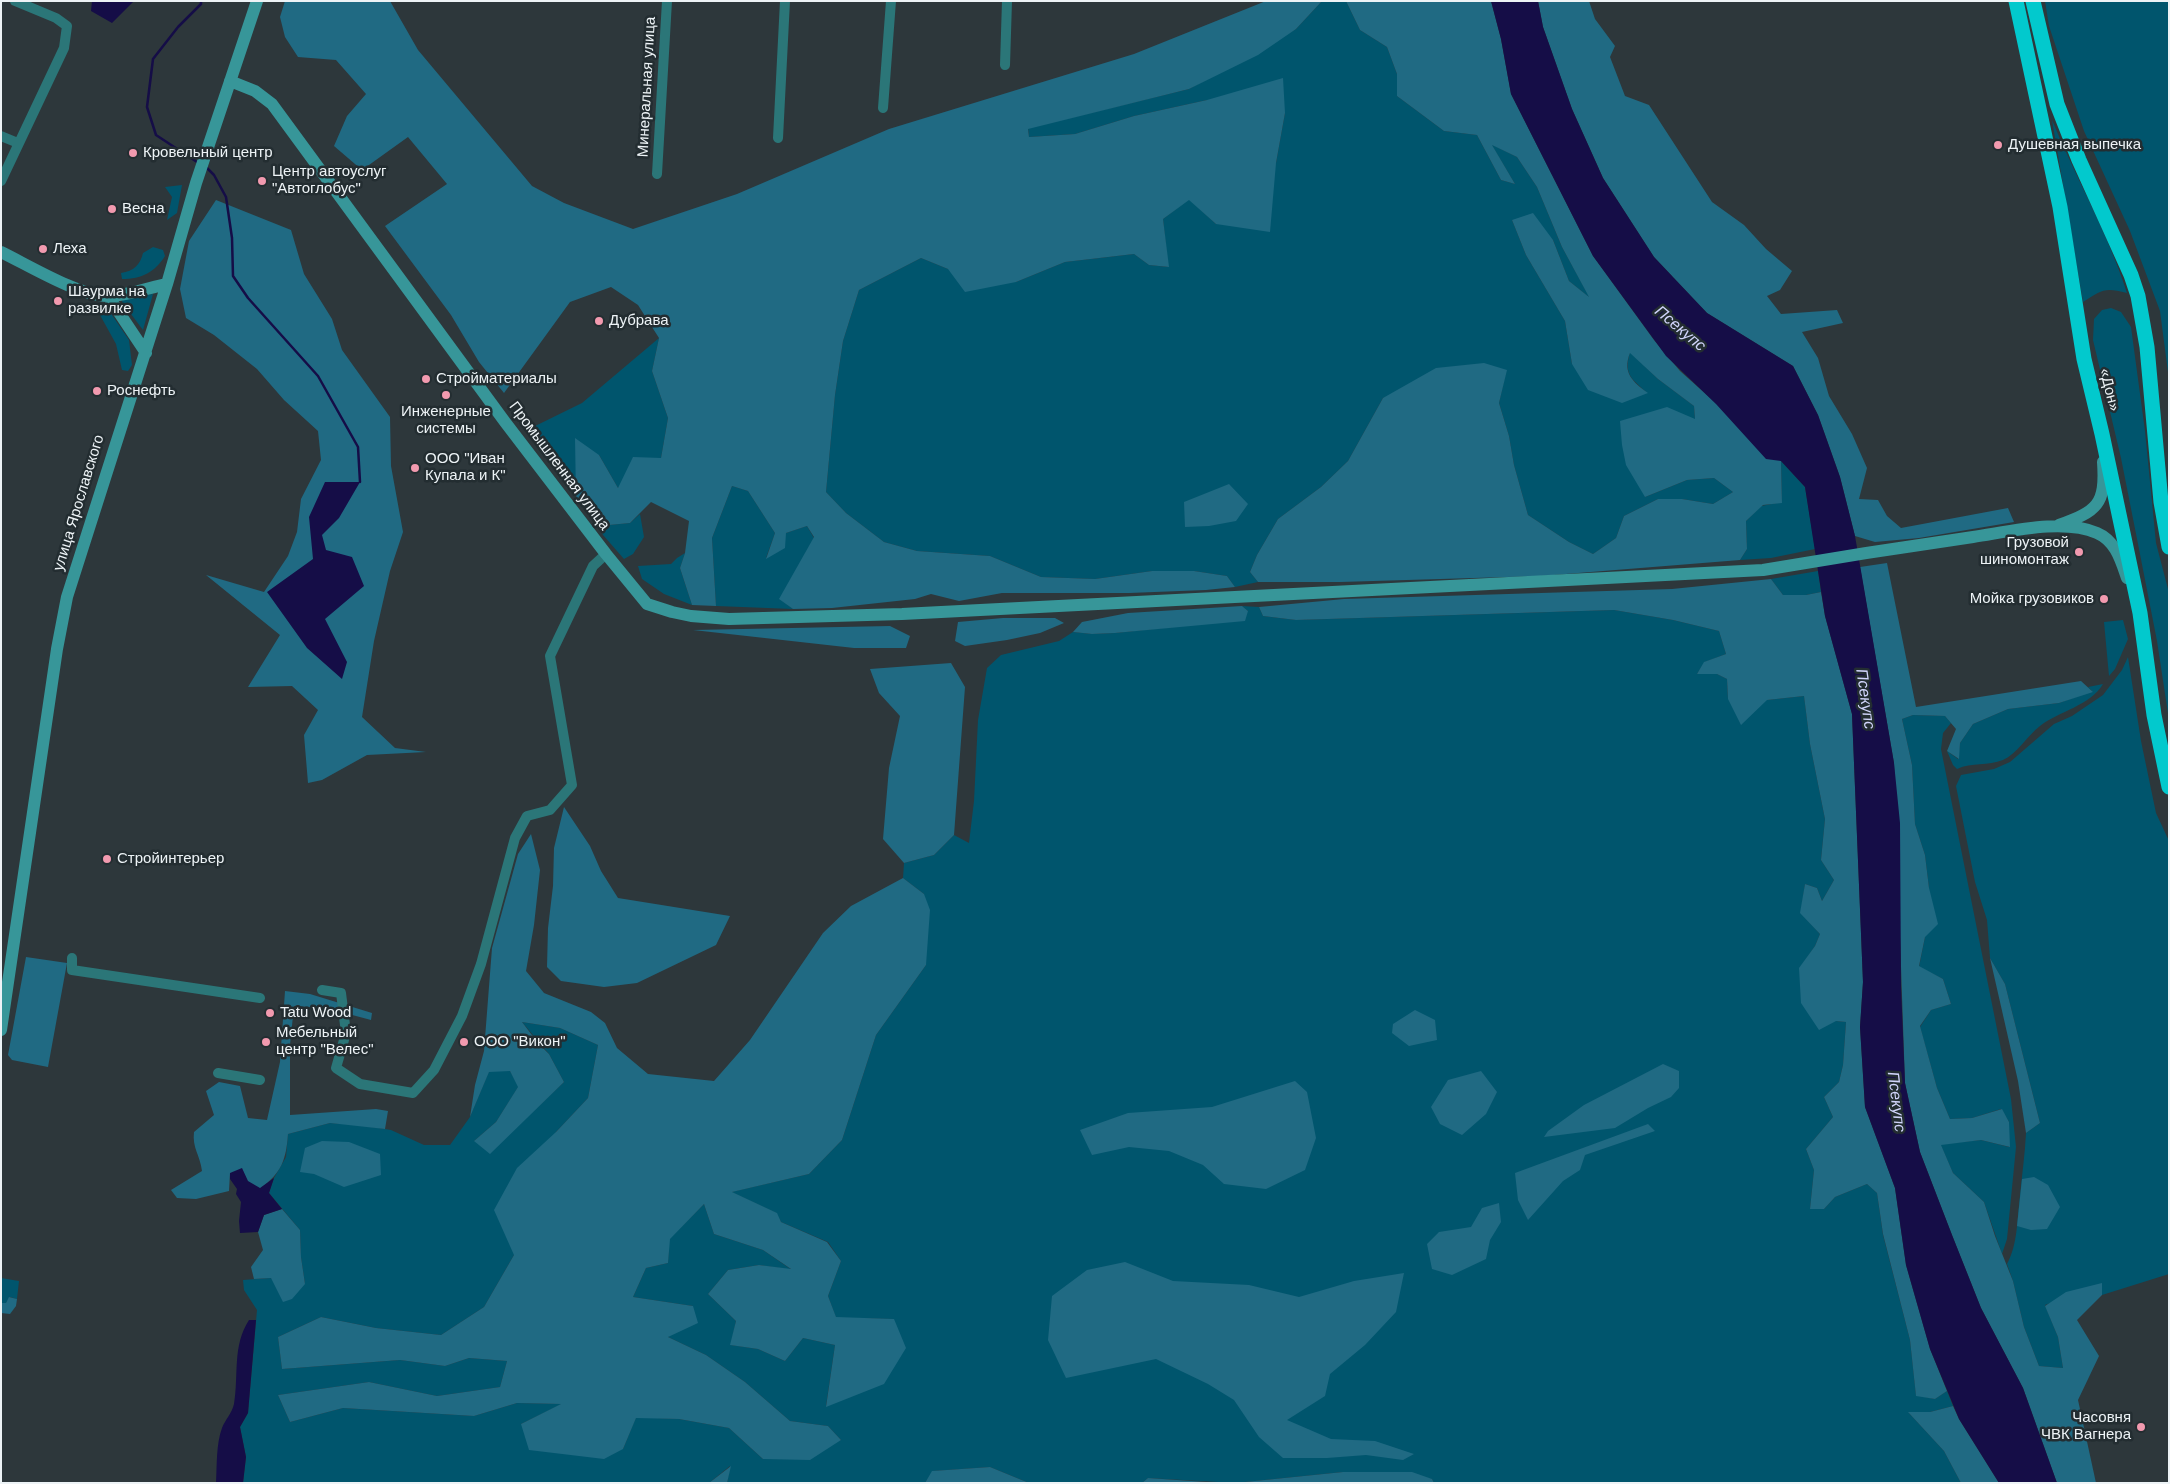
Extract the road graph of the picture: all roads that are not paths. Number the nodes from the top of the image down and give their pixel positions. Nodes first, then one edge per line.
1 (15, 1) edge
2 (257, 1) edge
3 (667, 1) edge
4 (785, 1) edge
5 (891, 1) edge
6 (1008, 1) edge
7 (2016, 1) edge
8 (2033, 1) edge
9 (1005, 64) dead end
10 (230, 81) junction
11 (884, 108) dead end
12 (1, 136) edge
13 (778, 138) dead end
14 (18, 143) junction
15 (657, 174) dead end
16 (1, 181) edge
17 (1, 252) edge
18 (167, 284) junction
19 (108, 296) junction
20 (146, 352) junction
21 (2102, 434) junction
22 (2054, 526) junction
23 (2169, 547) edge
24 (606, 554) junction
25 (2140, 613) junction
26 (2169, 787) edge
27 (72, 958) dead end
28 (322, 990) dead end
29 (260, 998) dead end
30 (1, 1030) edge
31 (218, 1073) dead end
32 (260, 1080) dead end

1 - 14 street
2 - 10 main road, улица Ярославского
3 - 15 street, Минеральная улица
4 - 13 street
5 - 11 street
6 - 9 street
7 - 21 highway, «Дон»
8 - 23 highway
10 - 18 main road, улица Ярославского
10 - 24 main road, Промышленная улица
12 - 14 street
14 - 16 street
17 - 19 main road
18 - 19 main road
18 - 20 main road, улица Ярославского
19 - 20 main road
20 - 30 main road, улица Ярославского
21 - 22 main road
21 - 25 highway, «Дон»
22 - 24 main road, Промышленная улица
22 - 25 main road
24 - 28 street
25 - 26 highway, «Дон»
27 - 29 street
31 - 32 street

